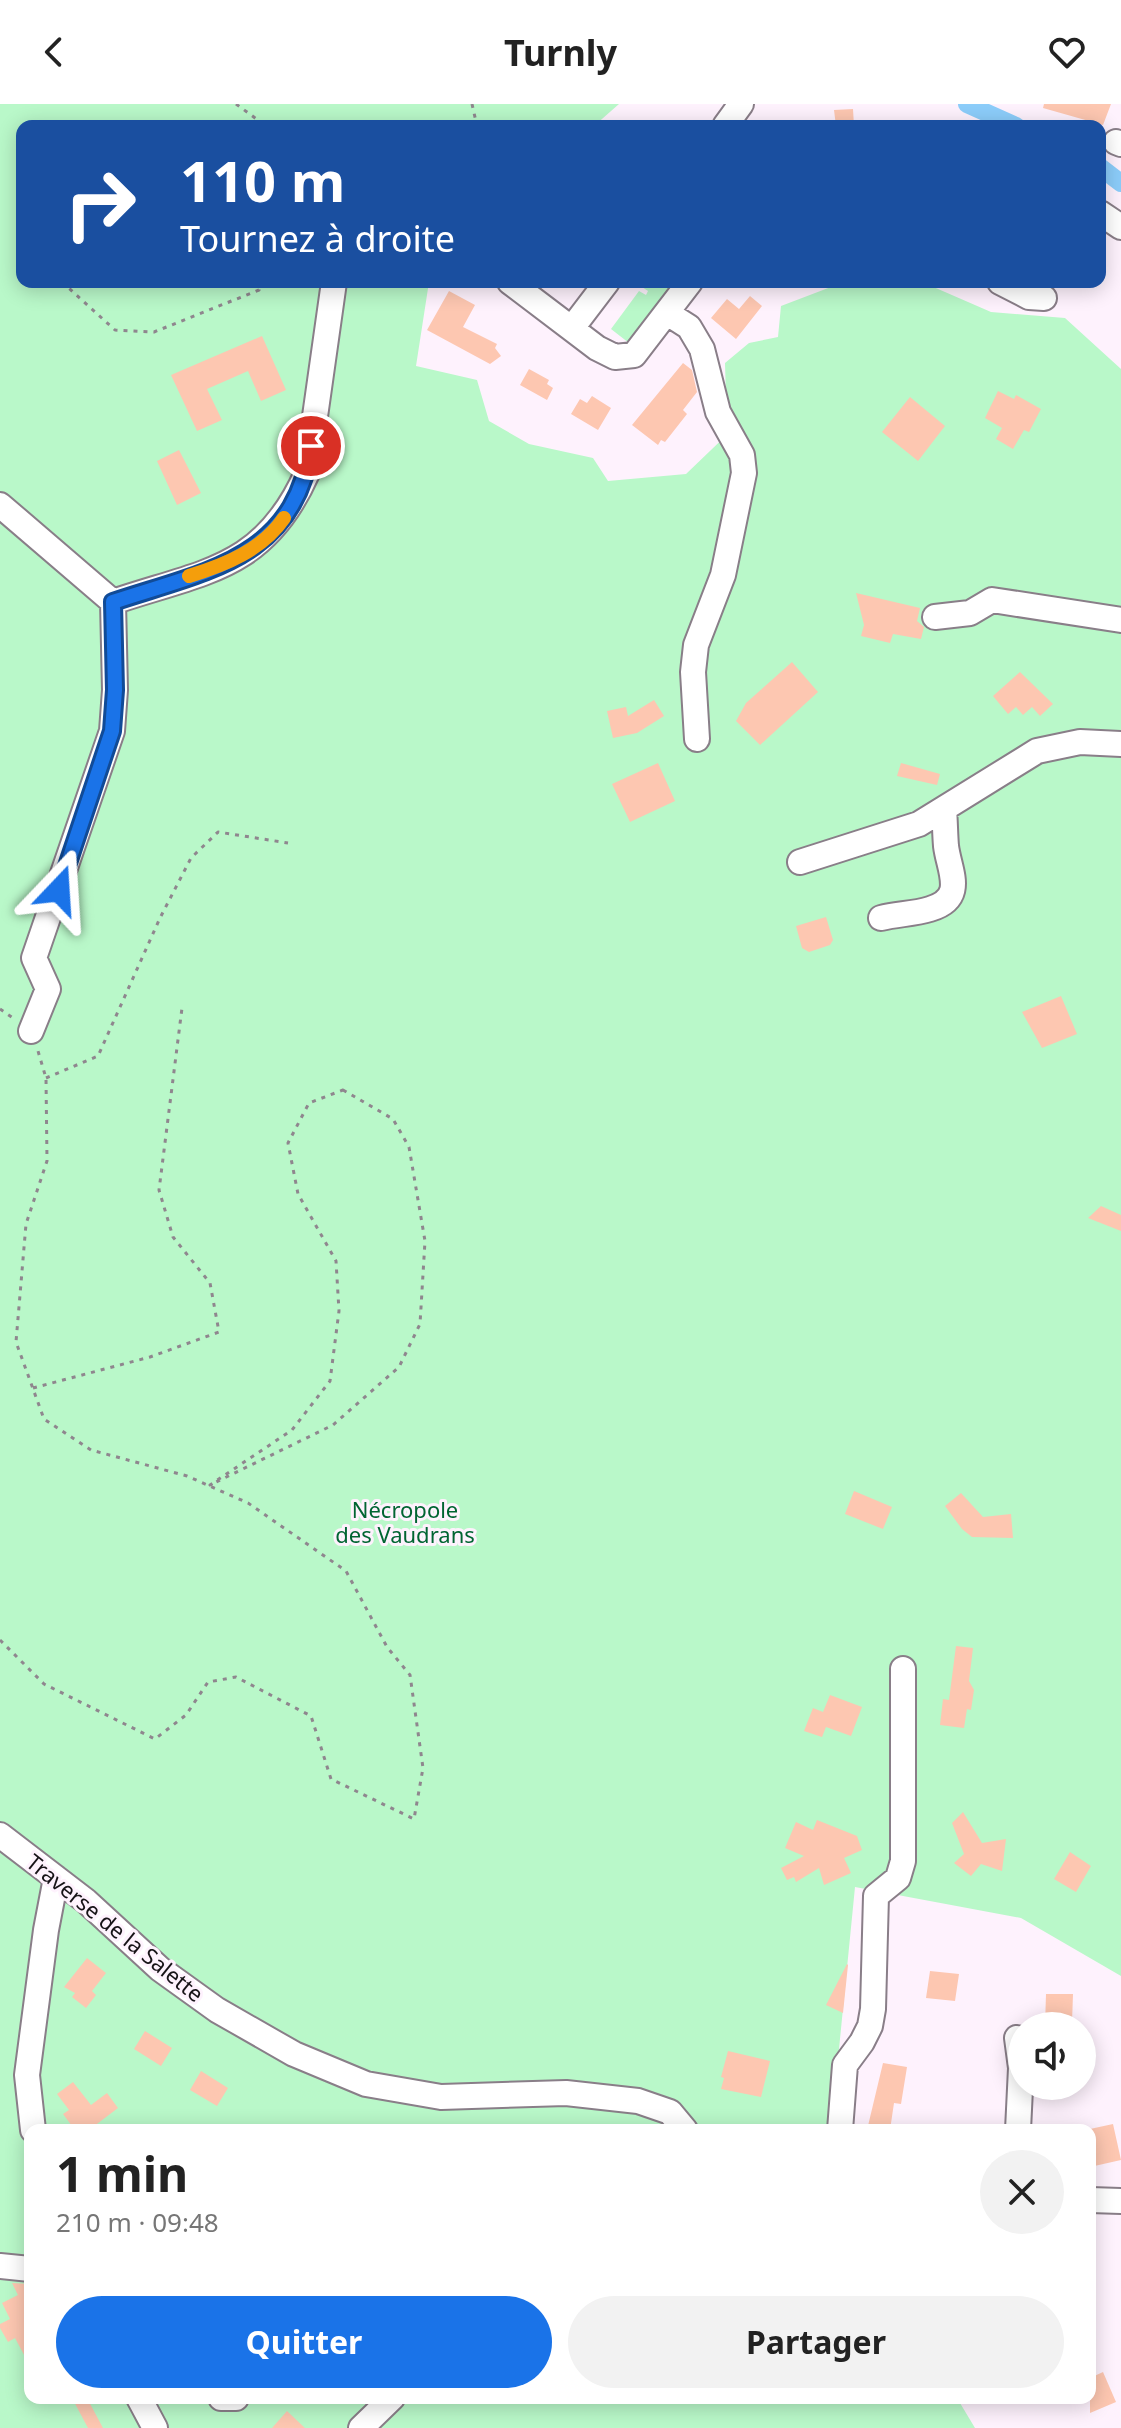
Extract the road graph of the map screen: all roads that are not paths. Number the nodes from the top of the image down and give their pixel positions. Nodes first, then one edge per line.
1 (333, 288) edge
2 (518, 288) edge
3 (595, 288) edge
4 (686, 288) edge
5 (1012, 288) edge
6 (1044, 298) dead end
7 (667, 313) junction
8 (572, 328) junction
9 (0, 505) edge
10 (113, 602) junction
11 (935, 617) dead end
12 (1121, 620) edge
13 (697, 739) dead end
14 (1121, 744) edge
15 (944, 809) junction
16 (800, 862) dead end
17 (881, 918) dead end
18 (31, 1031) road end
19 (903, 1669) dead end
20 (0, 1835) edge
21 (56, 1878) junction
22 (1019, 2100) edge
23 (32, 2124) edge
24 (680, 2124) edge
25 (840, 2124) edge
26 (1018, 2124) edge
27 (1096, 2200) edge
28 (1121, 2201) edge
29 (0, 2266) edge
30 (24, 2268) edge
31 (142, 2404) edge
32 (386, 2404) edge
33 (155, 2428) edge
34 (361, 2428) edge

1 - 10 street
2 - 8 street
3 - 8 street
4 - 7 street
5 - 6 street
7 - 8 street
7 - 13 street
9 - 10 street
10 - 18 street
11 - 12 street
14 - 15 street
15 - 16 street
15 - 17 street
19 - 25 street
20 - 21 street, Traverse de la Salette
21 - 23 street
21 - 24 street, Traverse de la Salette
22 - 26 street
27 - 28 street
29 - 30 street
31 - 33 street
32 - 34 street

